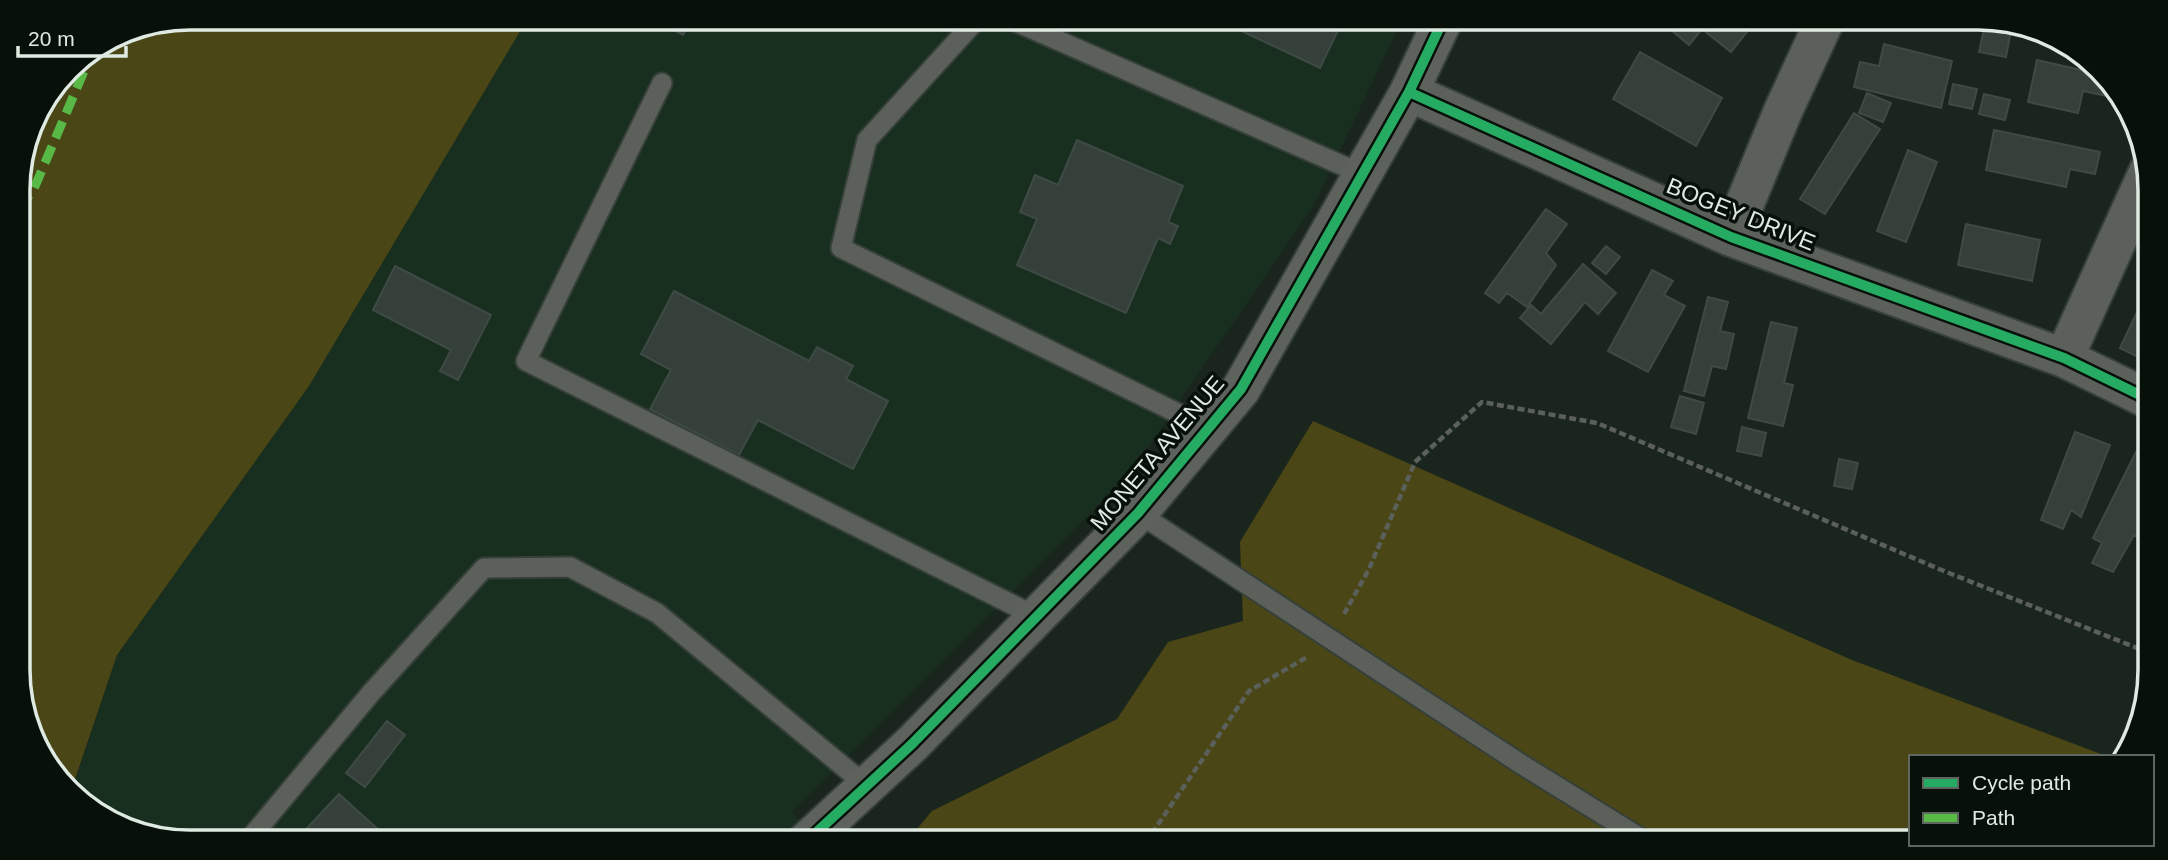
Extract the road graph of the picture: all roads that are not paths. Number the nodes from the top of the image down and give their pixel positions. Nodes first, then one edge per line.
1 (967, 30) edge
2 (1034, 30) edge
3 (1438, 30) edge
4 (1820, 30) edge
5 (662, 83) dead end
6 (1409, 92) junction
7 (1362, 174) junction
8 (2138, 194) edge
9 (1731, 237) junction
10 (2064, 358) junction
11 (2138, 394) edge
12 (1208, 428) junction
13 (1138, 513) junction
14 (1037, 617) junction
15 (867, 786) junction
16 (257, 830) edge
17 (819, 830) edge
18 (1628, 830) edge

1 - 12 lane
2 - 7 lane
3 - 6 street, MONETA AVENUE
4 - 9 street
5 - 14 lane
6 - 7 street, MONETA AVENUE
6 - 9 street, BOGEY DRIVE
7 - 12 street, MONETA AVENUE
8 - 10 street
9 - 10 street, BOGEY DRIVE
10 - 11 street, BOGEY DRIVE
12 - 13 street, MONETA AVENUE
13 - 14 street, MONETA AVENUE
13 - 18 lane
14 - 15 street, MONETA AVENUE
15 - 16 lane
15 - 17 street, MONETA AVENUE

